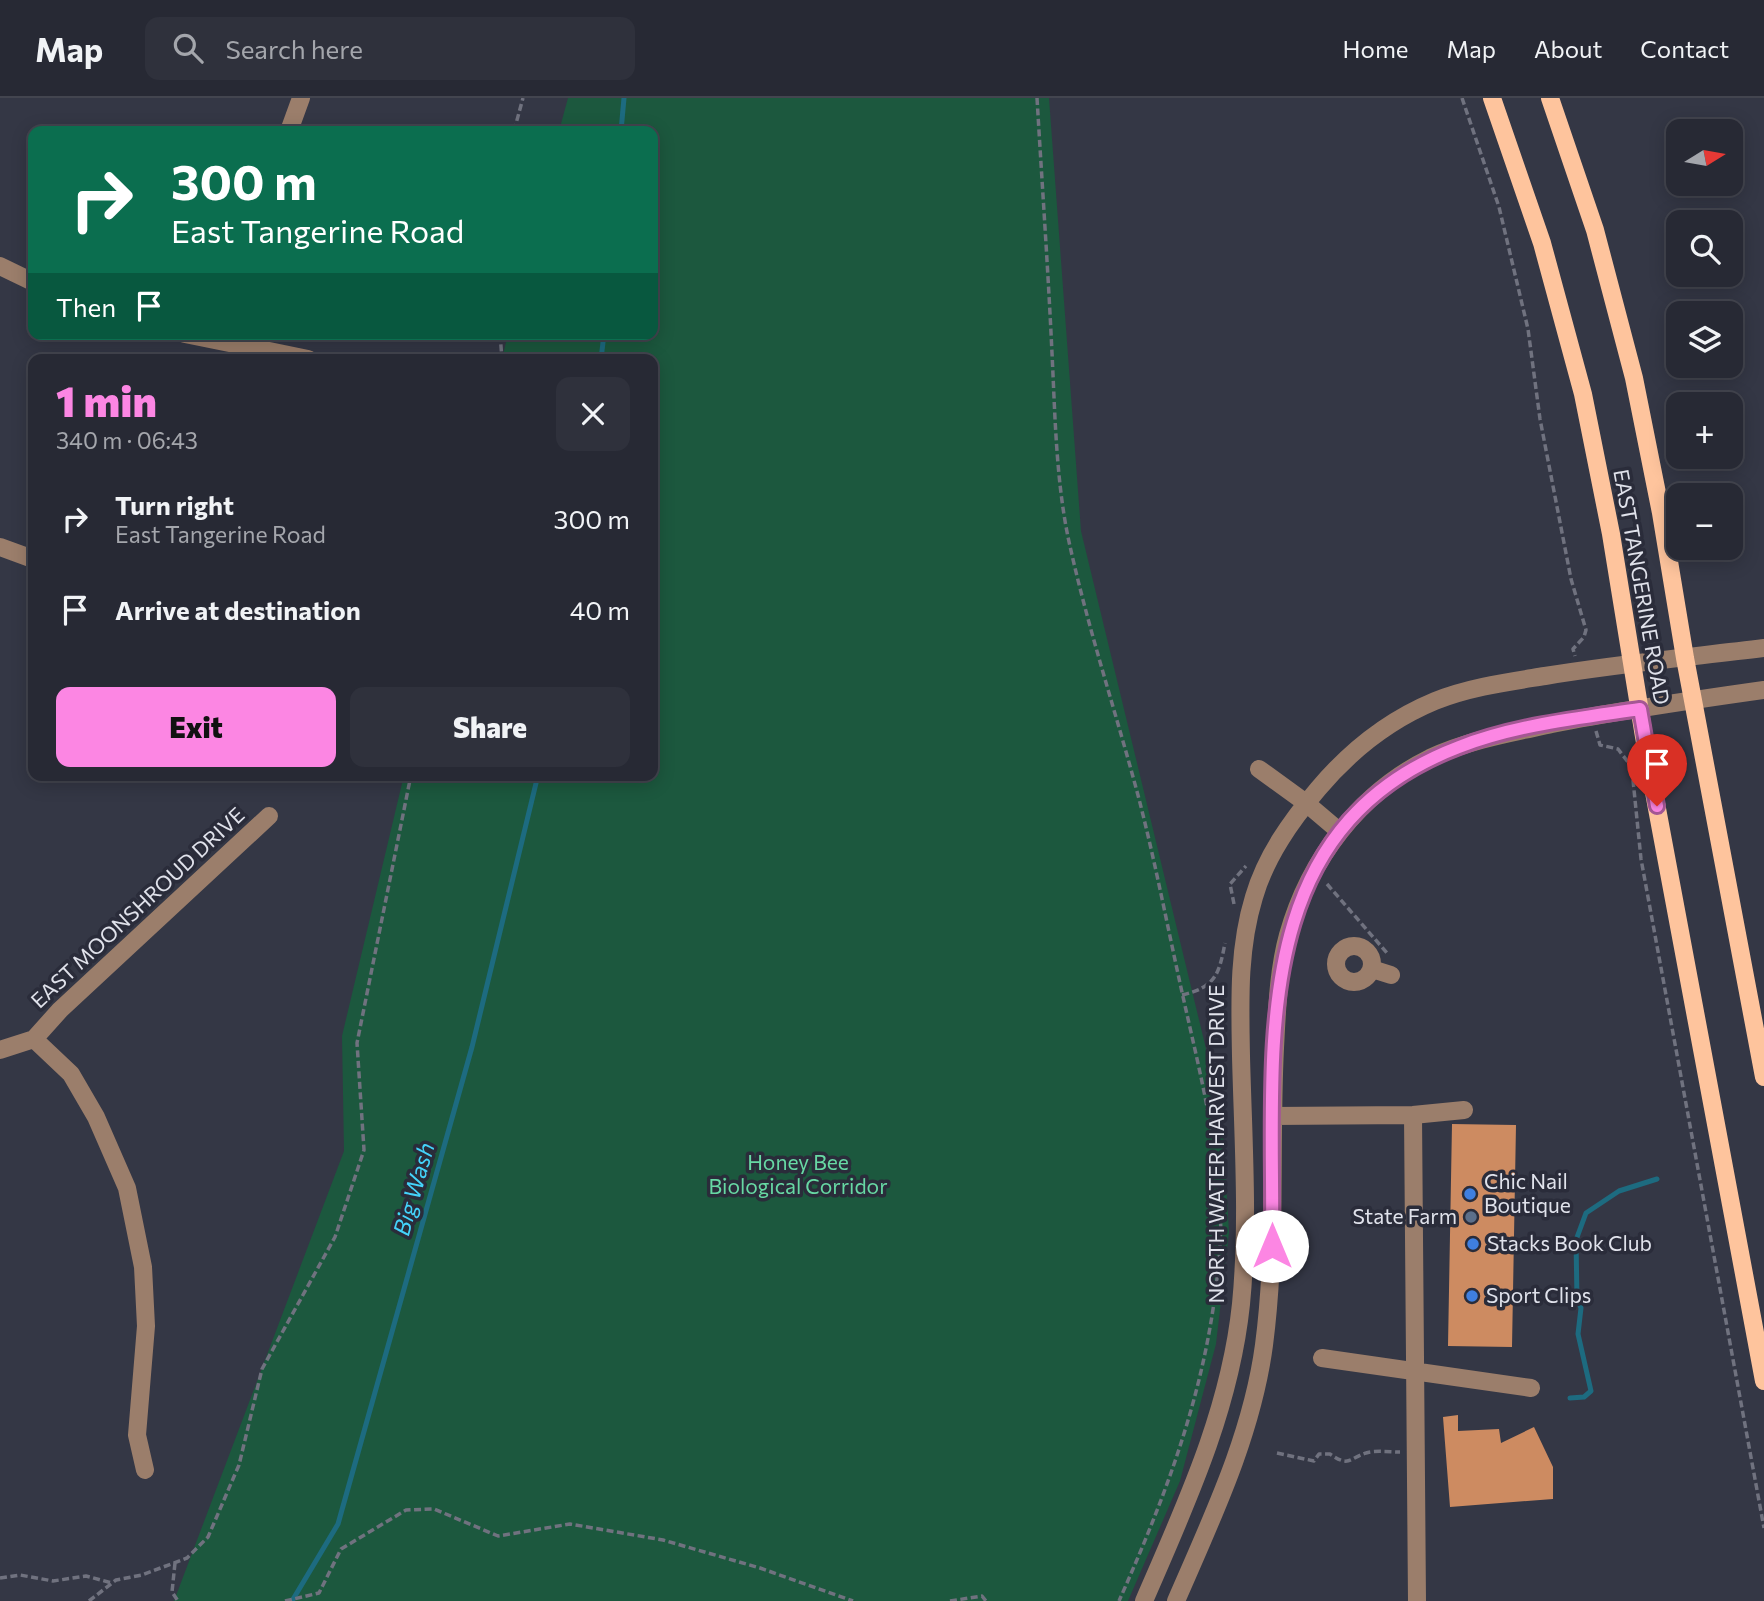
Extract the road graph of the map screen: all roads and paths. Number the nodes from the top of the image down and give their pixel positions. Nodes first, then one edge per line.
1 (301, 98) edge
2 (523, 98) edge
3 (1037, 98) edge
4 (1462, 98) edge
5 (1492, 98) edge
6 (1550, 98) edge
7 (291, 126) edge
8 (516, 126) edge
9 (0, 266) edge
10 (28, 280) edge
11 (215, 340) edge
12 (283, 354) edge
13 (0, 547) edge
14 (28, 557) edge
15 (1764, 648) edge
16 (1685, 658) junction
17 (1633, 663) junction
18 (1578, 671) junction
19 (1764, 690) edge
20 (1693, 700) junction
21 (1640, 709) junction
22 (1591, 717) junction
23 (1259, 769) dead end
24 (410, 781) edge
25 (1306, 803) junction
26 (269, 816) dead end
27 (1339, 831) junction
28 (1314, 870) junction
29 (1381, 972) dead end
30 (34, 1039) junction
31 (0, 1050) edge
32 (1764, 1077) edge
33 (1464, 1110) dead end
34 (1413, 1115) junction
35 (1272, 1116) junction
36 (1322, 1358) dead end
37 (1416, 1372) junction
38 (1764, 1381) edge
39 (1531, 1388) dead end
40 (1416, 1452) junction
41 (1277, 1453) dead end
42 (145, 1470) dead end
43 (1764, 1528) edge
44 (175, 1562) junction
45 (0, 1578) edge
46 (112, 1583) junction
47 (89, 1601) edge
48 (178, 1601) edge
49 (285, 1601) edge
50 (853, 1601) edge
51 (950, 1601) edge
52 (985, 1601) edge
53 (1119, 1601) edge
54 (1144, 1601) edge
55 (1176, 1601) edge
56 (1417, 1601) edge

1 - 7 street
2 - 8 path
3 - 53 path
4 - 18 path
5 - 17 main road, EAST TANGERINE ROAD
6 - 16 main road, EAST TANGERINE ROAD
9 - 10 street
11 - 12 street
13 - 14 street
15 - 16 street, NORTH WATER HARVEST DRIVE
16 - 17 street, NORTH WATER HARVEST DRIVE
16 - 20 main road, EAST TANGERINE ROAD
17 - 18 street, NORTH WATER HARVEST DRIVE
17 - 21 main road, EAST TANGERINE ROAD
18 - 25 street, NORTH WATER HARVEST DRIVE
19 - 20 street
20 - 21 street
20 - 32 main road, EAST TANGERINE ROAD
21 - 22 street
21 - 38 main road, EAST TANGERINE ROAD
22 - 27 street
22 - 43 path
23 - 25 street
24 - 44 path
25 - 27 street
25 - 54 street, NORTH WATER HARVEST DRIVE
26 - 30 street, EAST MOONSHROUD DRIVE
27 - 28 street
28 - 29 path
28 - 35 street
30 - 31 street, EAST MOONSHROUD DRIVE
30 - 42 street
33 - 34 street
34 - 35 street
34 - 37 street
35 - 55 street
36 - 37 street
37 - 39 street
37 - 40 street
40 - 41 path
40 - 56 street
44 - 46 path
44 - 48 path
45 - 46 path
46 - 47 path
49 - 50 path
51 - 52 path

